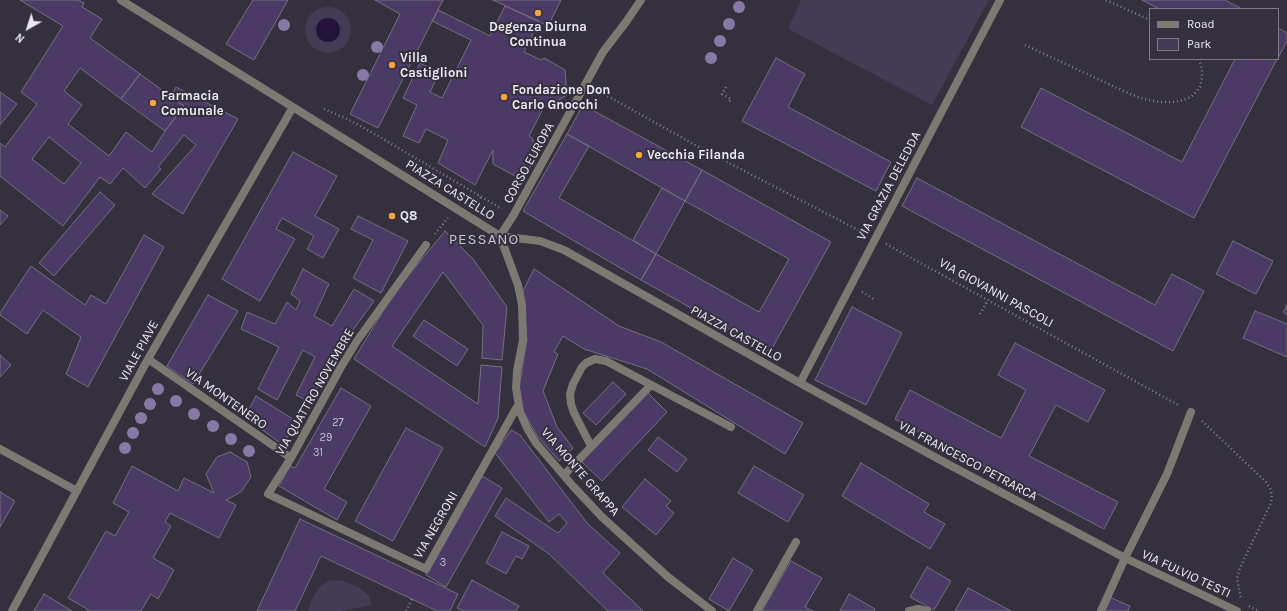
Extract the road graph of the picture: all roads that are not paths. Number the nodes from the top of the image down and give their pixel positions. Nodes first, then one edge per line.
1 (121, 0) edge
2 (641, 0) edge
3 (1000, 0) edge
4 (293, 107) junction
5 (500, 236) junction
6 (426, 244) road end
7 (148, 359) junction
8 (800, 383) junction
9 (651, 385) junction
10 (518, 405) junction
11 (1191, 412) road end
12 (731, 427) dead end
13 (591, 446) junction
14 (0, 449) edge
15 (291, 458) junction
16 (564, 475) junction
17 (77, 491) junction
18 (268, 494) joint
19 (796, 542) dead end
20 (1125, 558) junction
21 (12, 611) edge
22 (712, 611) edge
23 (757, 611) edge
24 (909, 611) edge
25 (927, 611) edge
26 (1101, 611) edge
27 (1237, 611) edge

1 - 4 street, PIAZZA CASTELLO
2 - 5 street, CORSO EUROPA
3 - 8 street, VIA GRAZIA DELEDDA
4 - 5 street, PIAZZA CASTELLO
4 - 7 street, VIALE PIAVE
5 - 8 street, PIAZZA CASTELLO
5 - 10 street, VIA MONTE GRAPPA
6 - 15 street, VIA QUATTRO NOVEMBRE
7 - 15 street, VIA MONTENERO
7 - 17 street, VIALE PIAVE
8 - 20 street, VIA FRANCESCO PETRARCA
9 - 12 street
9 - 13 street
9 - 13 street
10 - 16 street, VIA MONTE GRAPPA
10 - 18 street, VIA NEGRONI
11 - 20 street
13 - 16 street
14 - 17 street
15 - 18 street, VIA QUATTRO NOVEMBRE
16 - 22 street, VIA MONTE GRAPPA
17 - 21 street, VIALE PIAVE
19 - 23 street
20 - 26 street
20 - 27 street, VIA FULVIO TESTI
24 - 25 street

